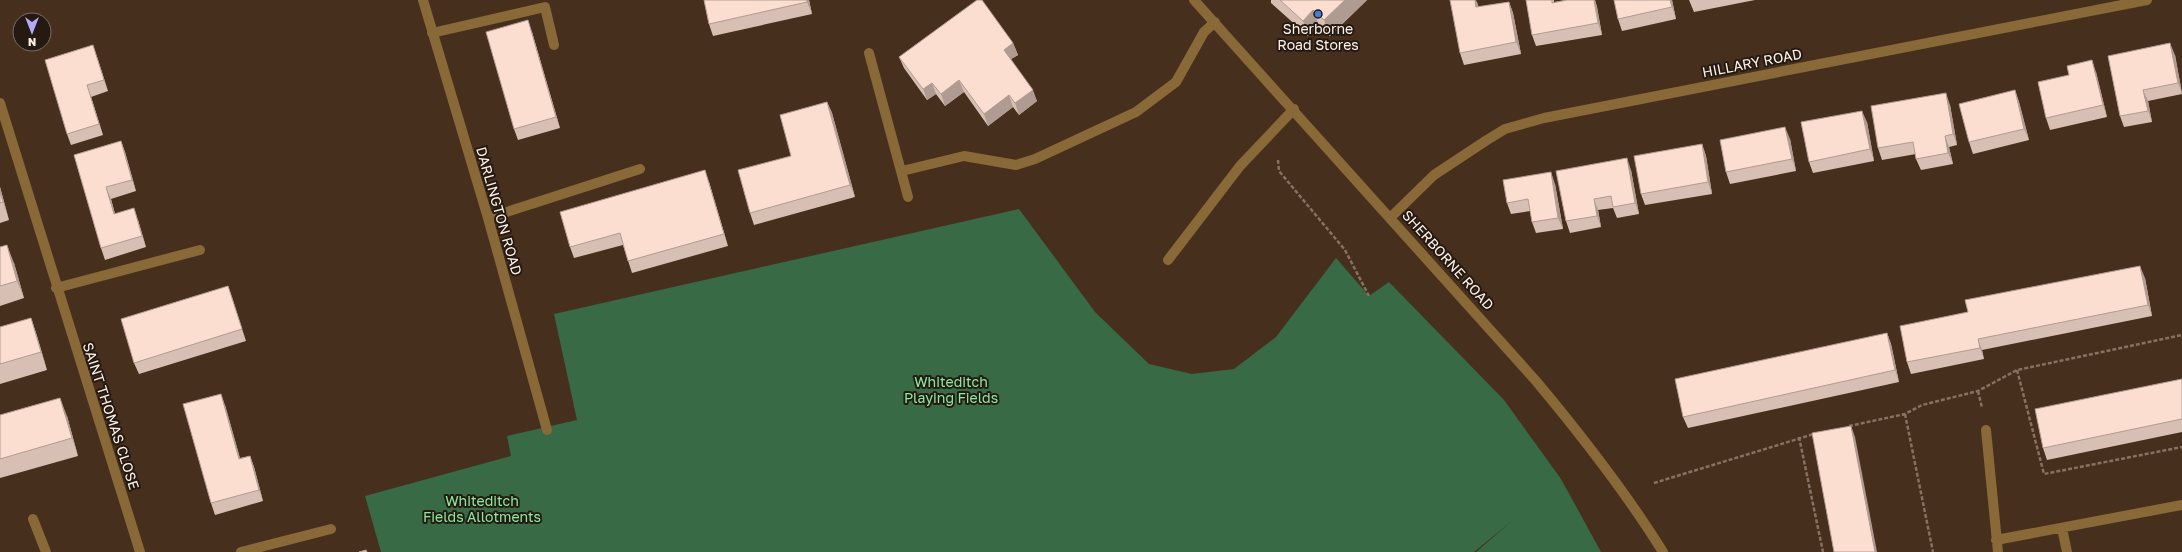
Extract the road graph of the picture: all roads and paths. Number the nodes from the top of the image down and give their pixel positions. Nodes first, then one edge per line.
1 (423, 0) edge
2 (1194, 0) edge
3 (2147, 0) edge
4 (1215, 22) junction
5 (432, 33) junction
6 (554, 45) dead end
7 (870, 53) dead end
8 (0, 103) edge
9 (1294, 109) junction
10 (1275, 127) junction
11 (640, 168) dead end
12 (902, 171) junction
13 (908, 197) dead end
14 (1391, 217) junction
15 (488, 218) junction
16 (200, 250) dead end
17 (1168, 260) dead end
18 (56, 288) junction
19 (1369, 296) dead end
20 (2182, 335) edge
21 (2017, 370) junction
22 (1904, 414) junction
23 (1844, 427) edge
24 (547, 430) dead end
25 (1986, 430) dead end
26 (1821, 432) edge
27 (1799, 437) junction
28 (2182, 447) edge
29 (1654, 484) dead end
30 (2182, 505) edge
31 (33, 519) dead end
32 (2062, 528) junction
33 (331, 529) dead end
34 (1996, 540) junction
35 (46, 552) edge
36 (140, 552) edge
37 (241, 552) edge
38 (1664, 552) edge
39 (1823, 552) edge
40 (1933, 552) edge
41 (1998, 552) edge
42 (2067, 552) edge

1 - 5 street, DARLINGTON ROAD
2 - 4 street, SHERBORNE ROAD
3 - 14 street, HILLARY ROAD
4 - 9 street, SHERBORNE ROAD
4 - 12 street
5 - 6 street
5 - 15 street, DARLINGTON ROAD
7 - 12 street
8 - 18 street, SAINT THOMAS CLOSE
9 - 10 street
9 - 14 street, SHERBORNE ROAD
10 - 17 street
10 - 19 path
11 - 15 street
12 - 13 street
14 - 38 street, SHERBORNE ROAD
15 - 24 street, DARLINGTON ROAD
16 - 18 street
18 - 36 street, SAINT THOMAS CLOSE
20 - 21 path
21 - 22 path
21 - 28 path
22 - 23 path
22 - 40 path
25 - 34 street
26 - 27 path
27 - 29 path
27 - 39 path
30 - 32 street
31 - 35 street
32 - 34 street
32 - 42 street
33 - 37 street
34 - 41 street

